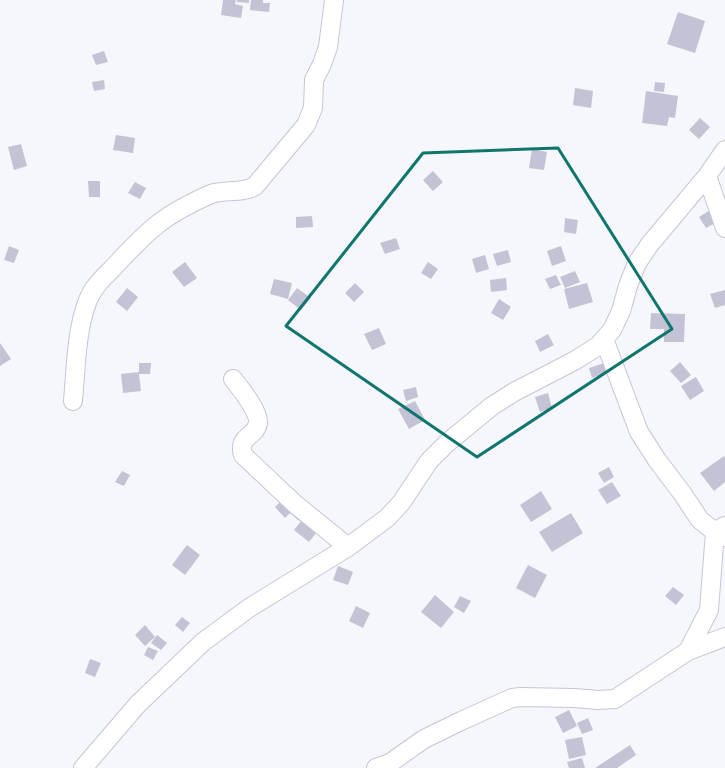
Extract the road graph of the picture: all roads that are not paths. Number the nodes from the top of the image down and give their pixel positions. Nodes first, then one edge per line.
1 (334, 0) edge
2 (725, 150) edge
3 (707, 176) junction
4 (725, 228) edge
5 (604, 339) junction
6 (233, 379) dead end
7 (73, 401) dead end
8 (722, 531) edge
9 (348, 547) junction
10 (725, 637) edge
11 (688, 652) junction
12 (83, 768) edge
13 (376, 768) edge

1 - 7 street
2 - 3 street
3 - 4 street
3 - 5 street
5 - 8 street
5 - 9 street
6 - 9 street
8 - 11 street
9 - 12 street
10 - 11 street
11 - 13 street

